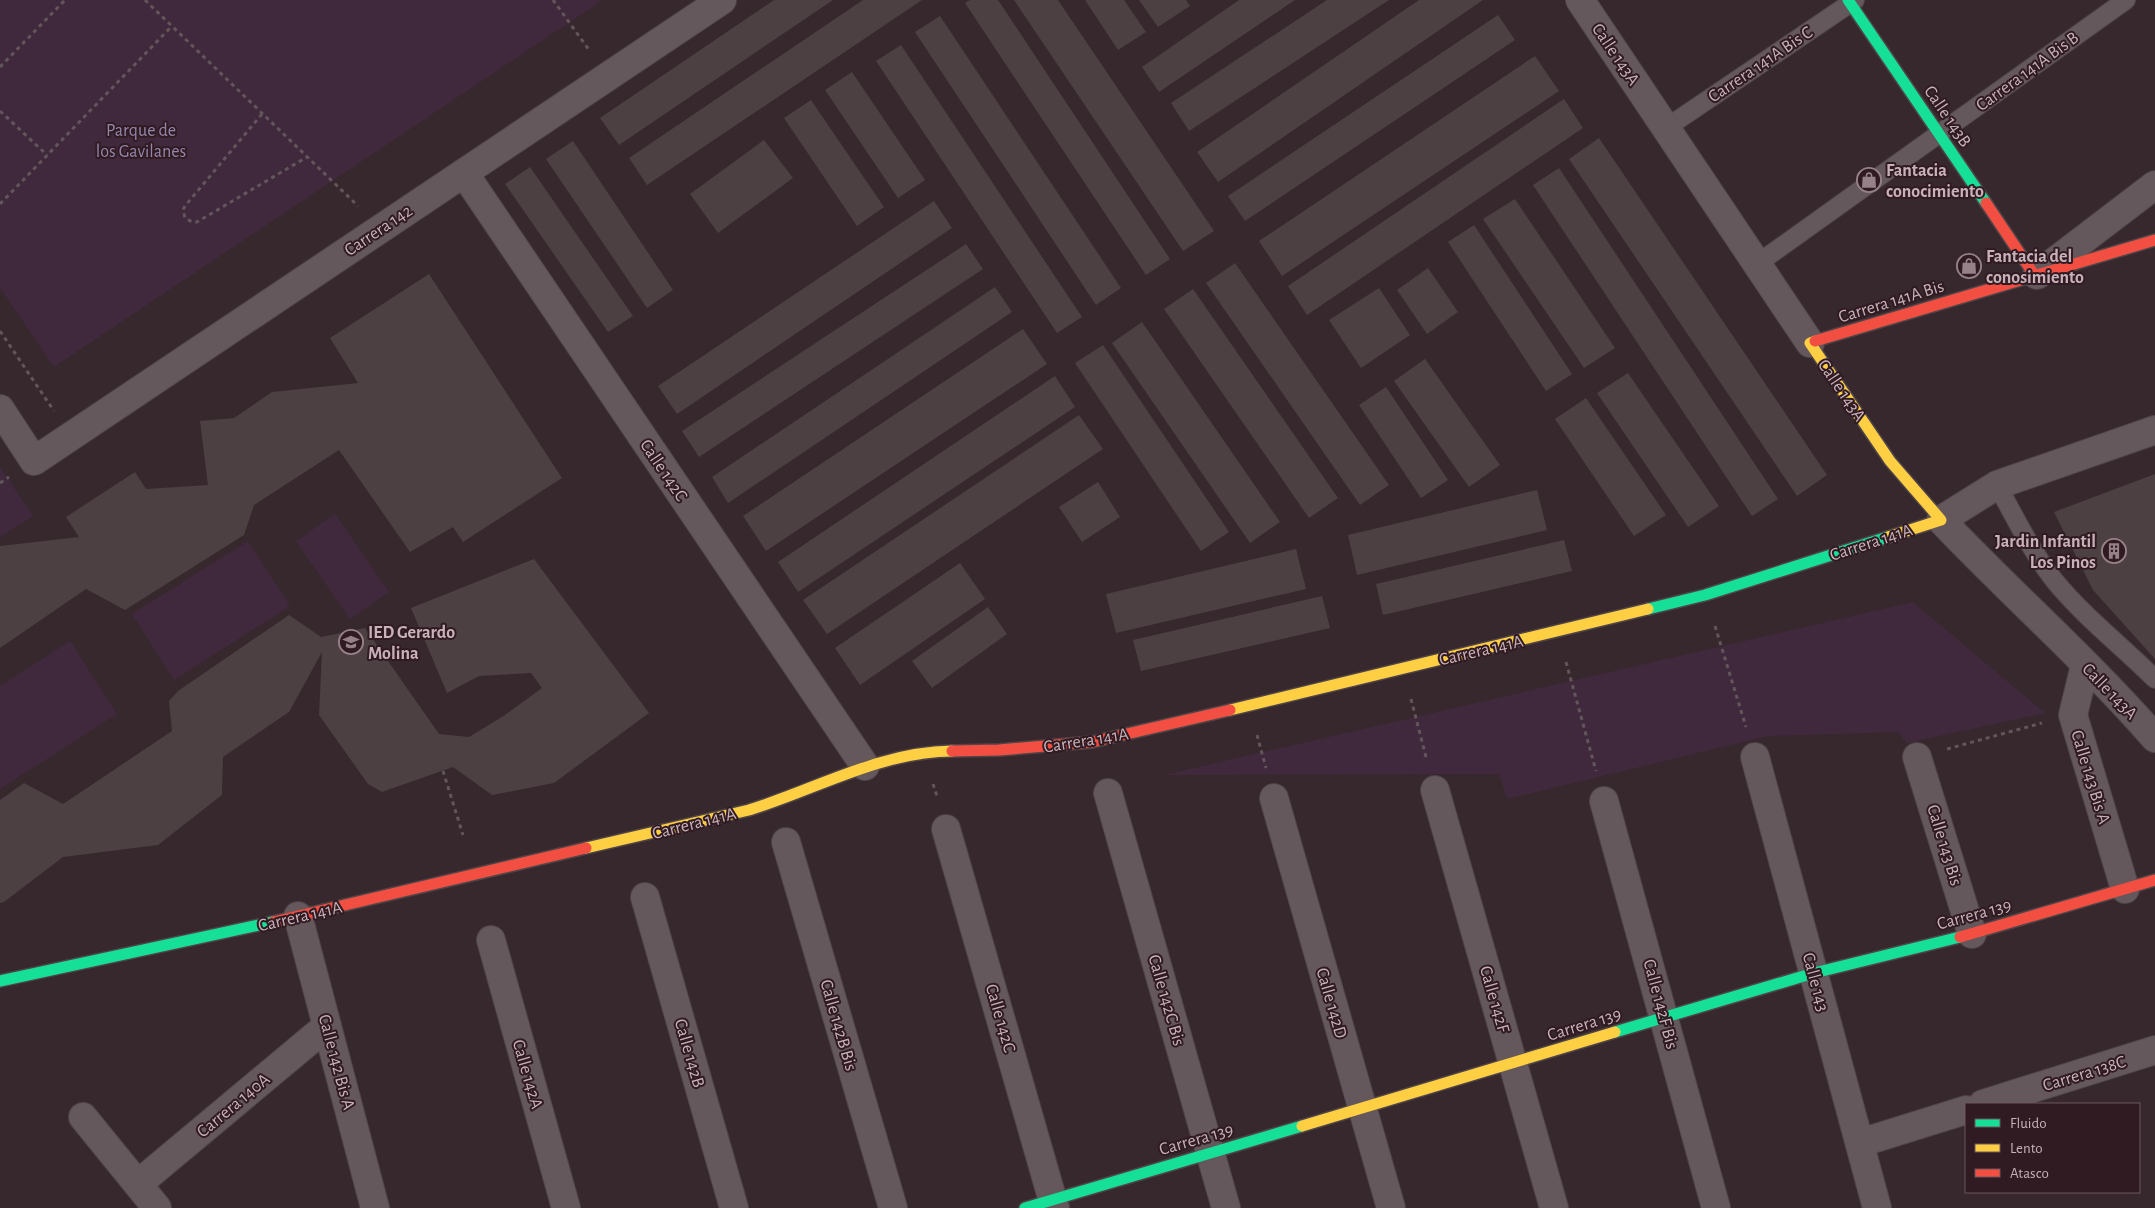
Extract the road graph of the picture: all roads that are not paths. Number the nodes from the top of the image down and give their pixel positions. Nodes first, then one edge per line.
1 (722, 0) edge
2 (2126, 0) edge
3 (1584, 1) edge
4 (1851, 1) edge
5 (1666, 128) junction
6 (1939, 133) junction
7 (464, 173) junction
8 (2155, 185) edge
9 (2155, 240) edge
10 (1757, 264) junction
11 (2036, 276) junction
12 (1810, 343) junction
13 (0, 409) edge
14 (2155, 430) edge
15 (1997, 485) junction
16 (1941, 520) junction
17 (2085, 665) junction
18 (2155, 679) edge
19 (2155, 738) edge
20 (1754, 757) road end
21 (1917, 757) road end
22 (865, 766) junction
23 (1434, 790) road end
24 (1108, 793) dead end
25 (1274, 798) road end
26 (1604, 801) road end
27 (946, 829) road end
28 (786, 842) dead end
29 (2155, 880) edge
30 (2125, 889) junction
31 (645, 897) dead end
32 (298, 916) junction
33 (1972, 934) junction
34 (491, 940) dead end
35 (1814, 974) junction
36 (0, 981) edge
37 (1665, 1018) junction
38 (327, 1026) junction
39 (2155, 1050) edge
40 (1513, 1063) junction
41 (1987, 1103) edge
42 (1362, 1108) junction
43 (1965, 1110) edge
44 (83, 1117) dead end
45 (1860, 1143) junction
46 (1210, 1153) junction
47 (138, 1184) junction
48 (1054, 1204) edge
49 (371, 1206) edge
50 (157, 1208) edge
51 (566, 1208) edge
52 (734, 1208) edge
53 (893, 1208) edge
54 (1024, 1208) edge
55 (1226, 1208) edge
56 (1391, 1208) edge
57 (1554, 1208) edge
58 (1716, 1208) edge
59 (1877, 1208) edge

1 - 7 street, Carrera 142
2 - 6 lane, Carrera 141A Bis B
3 - 5 street, Calle 143A
4 - 5 lane, Carrera 141A Bis C
4 - 6 street, Calle 143B
5 - 10 street, Calle 143A
6 - 10 lane, Carrera 141A Bis B
6 - 11 street, Calle 143B
7 - 13 street, Carrera 142
7 - 22 street, Calle 142C
8 - 11 street
9 - 11 street, Carrera 141A Bis
10 - 12 street, Calle 143A
11 - 12 street, Carrera 141A Bis
12 - 16 street, Calle 143A
14 - 15 street, Carrera 141A
15 - 16 street, Carrera 141A
15 - 18 lane
16 - 17 street, Calle 143A
16 - 22 street, Carrera 141A
17 - 19 street, Calle 143A
17 - 30 street, Calle 143 Bis A
20 - 35 street, Calle 143
21 - 33 street, Calle 143 Bis
22 - 32 street, Carrera 141A
23 - 40 street, Calle 142F
24 - 46 street, Calle 142C Bis
25 - 42 street, Calle 142D
26 - 37 street, Calle 142F Bis
27 - 48 street, Calle 142C
28 - 53 street, Calle 142B Bis
29 - 30 street, Carrera 139
30 - 33 street, Carrera 139
31 - 52 street, Calle 142B
32 - 36 street, Carrera 141A
32 - 38 street, Calle 142 Bis A
33 - 35 street, Carrera 139
34 - 51 street, Calle 142A
35 - 37 street, Carrera 139
35 - 45 street, Calle 143
37 - 40 street, Carrera 139
37 - 58 street, Calle 142F Bis
38 - 47 street, Carrera 140A
38 - 49 street, Calle 142 Bis A
39 - 41 street, Carrera 138C
40 - 42 street, Carrera 139
40 - 57 street, Calle 142F
42 - 46 street, Carrera 139
42 - 56 street, Calle 142D
43 - 45 street
44 - 47 street
45 - 59 street, Calle 143
46 - 48 street, Carrera 139
46 - 55 street, Calle 142C Bis
47 - 50 street
48 - 54 street, Carrera 139

